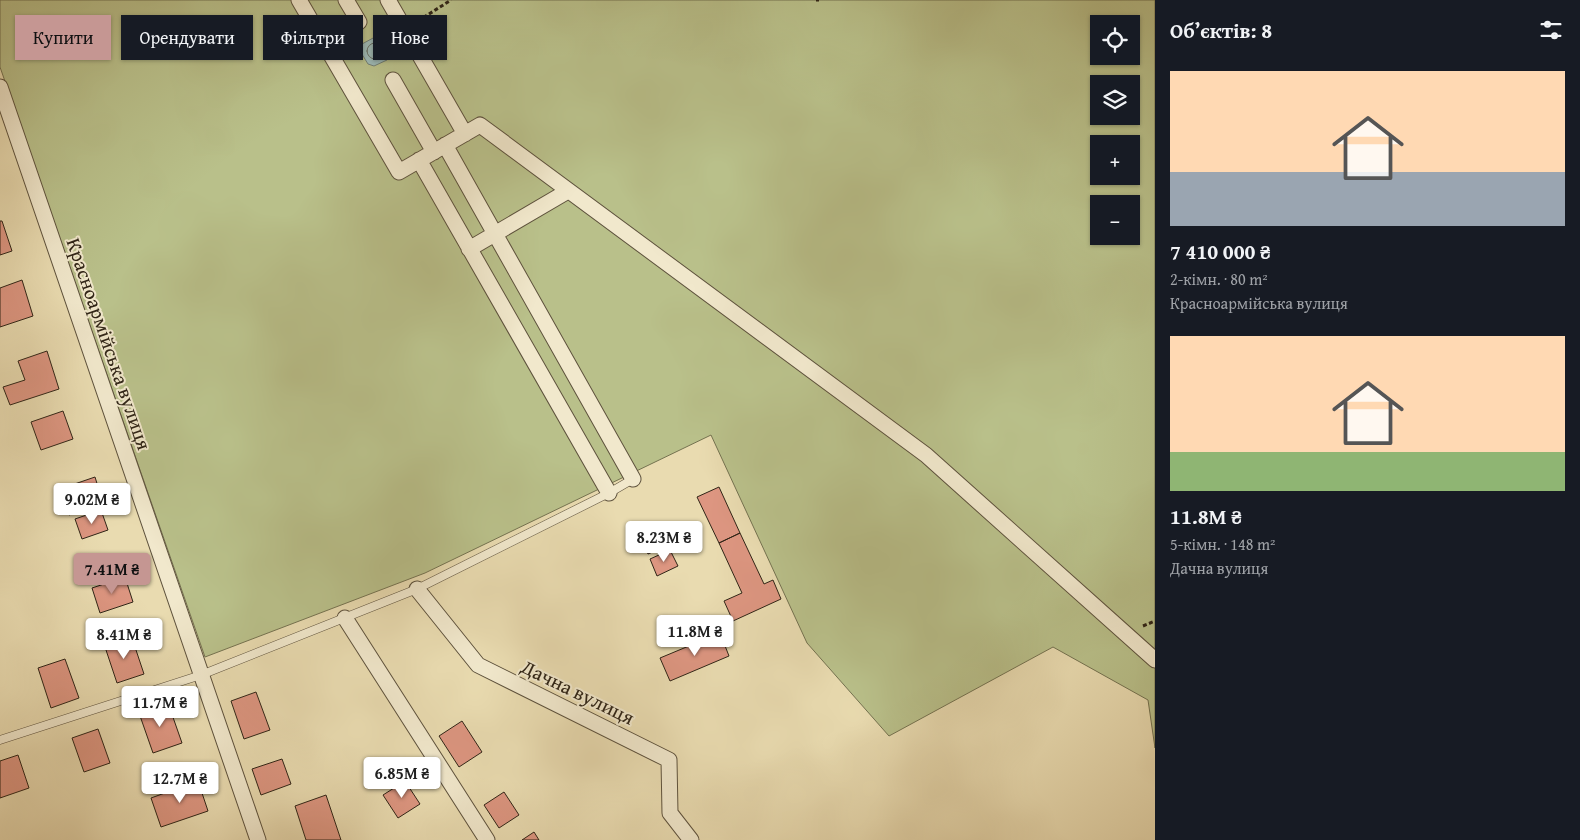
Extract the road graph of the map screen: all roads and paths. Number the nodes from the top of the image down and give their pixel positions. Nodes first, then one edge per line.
1 (299, 0) edge
2 (346, 0) edge
3 (388, 0) edge
4 (451, 0) edge
5 (355, 15) edge
6 (397, 15) edge
7 (427, 15) edge
8 (423, 60) edge
9 (393, 80) dead end
10 (0, 88) edge
11 (465, 134) junction
12 (439, 149) junction
13 (419, 160) junction
14 (568, 191) junction
15 (495, 234) junction
16 (469, 249) junction
17 (632, 479) joint
18 (609, 493) junction
19 (418, 589) junction
20 (345, 618) junction
21 (1155, 660) edge
22 (201, 675) junction
23 (0, 740) edge
24 (258, 840) edge
25 (487, 840) edge
26 (691, 840) edge

1 - 13 street
2 - 5 street
3 - 6 street
4 - 7 path
8 - 11 street
9 - 12 street
10 - 22 street, Красноармійська вулиця
11 - 12 street
11 - 14 street
12 - 13 street
12 - 15 street
13 - 16 street
14 - 15 street
14 - 21 street
15 - 16 street
15 - 17 street
16 - 18 street
17 - 18 lane
18 - 19 lane
19 - 20 lane
19 - 26 street, Дачна вулиця
20 - 22 lane
20 - 25 street
22 - 23 lane
22 - 24 street, Красноармійська вулиця

